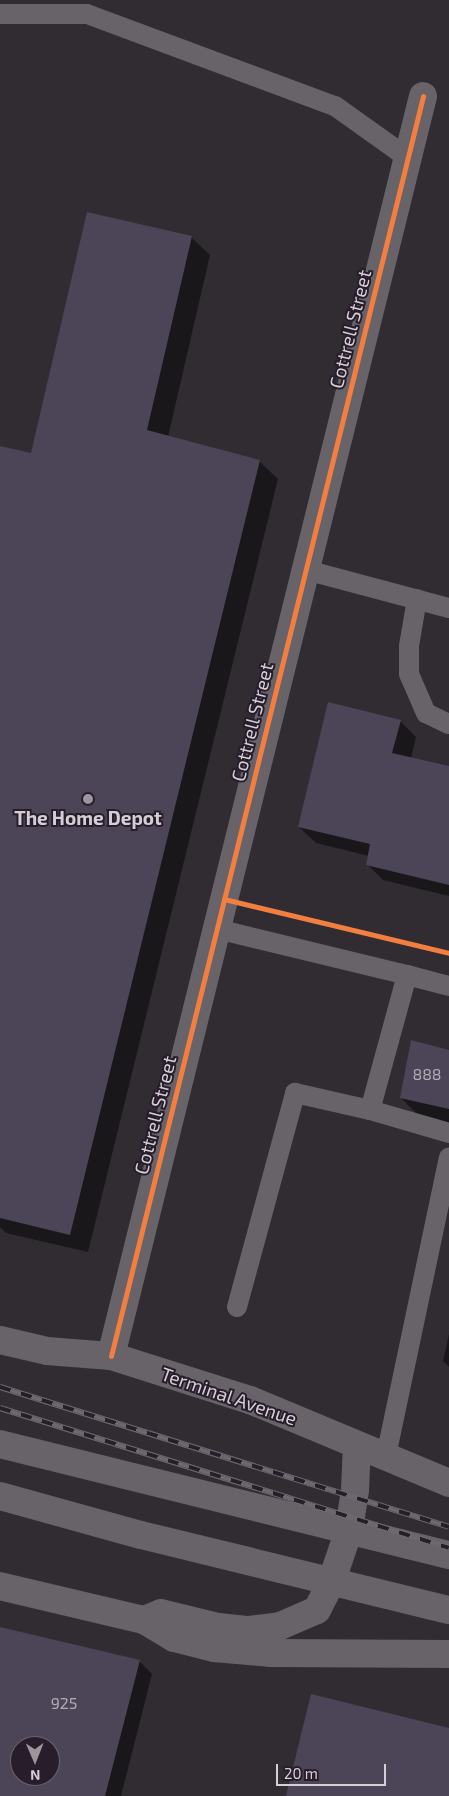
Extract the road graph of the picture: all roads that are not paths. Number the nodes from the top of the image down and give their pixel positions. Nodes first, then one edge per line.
1 (0, 14) edge
2 (423, 96) dead end
3 (408, 158) junction
4 (306, 570) junction
5 (417, 599) junction
6 (449, 608) edge
7 (449, 724) edge
8 (216, 929) junction
9 (407, 975) junction
10 (449, 986) edge
11 (370, 1110) junction
12 (449, 1133) edge
13 (449, 1158) edge
14 (237, 1307) dead end
15 (0, 1340) edge
16 (111, 1356) junction
17 (0, 1444) edge
18 (357, 1445) junction
19 (386, 1456) junction
20 (449, 1483) edge
21 (0, 1496) edge
22 (349, 1530) junction
23 (449, 1555) edge
24 (332, 1580) junction
25 (0, 1586) edge
26 (449, 1610) edge
27 (144, 1620) junction
28 (449, 1654) edge

1 - 3 lane
2 - 3 street, Cottrell Street
3 - 4 street, Cottrell Street
4 - 5 lane
4 - 8 street, Cottrell Street
5 - 6 lane
5 - 7 lane
8 - 9 lane
8 - 16 street, Cottrell Street
9 - 10 lane
9 - 11 lane
11 - 12 lane
11 - 14 lane
13 - 19 lane
15 - 16 street, Terminal Avenue
16 - 18 street, Terminal Avenue
17 - 22 street
18 - 19 street, Terminal Avenue
18 - 22 street
19 - 20 street, Terminal Avenue
21 - 24 street
22 - 23 street
22 - 24 street
24 - 26 street
24 - 27 street
25 - 27 street
27 - 28 street

